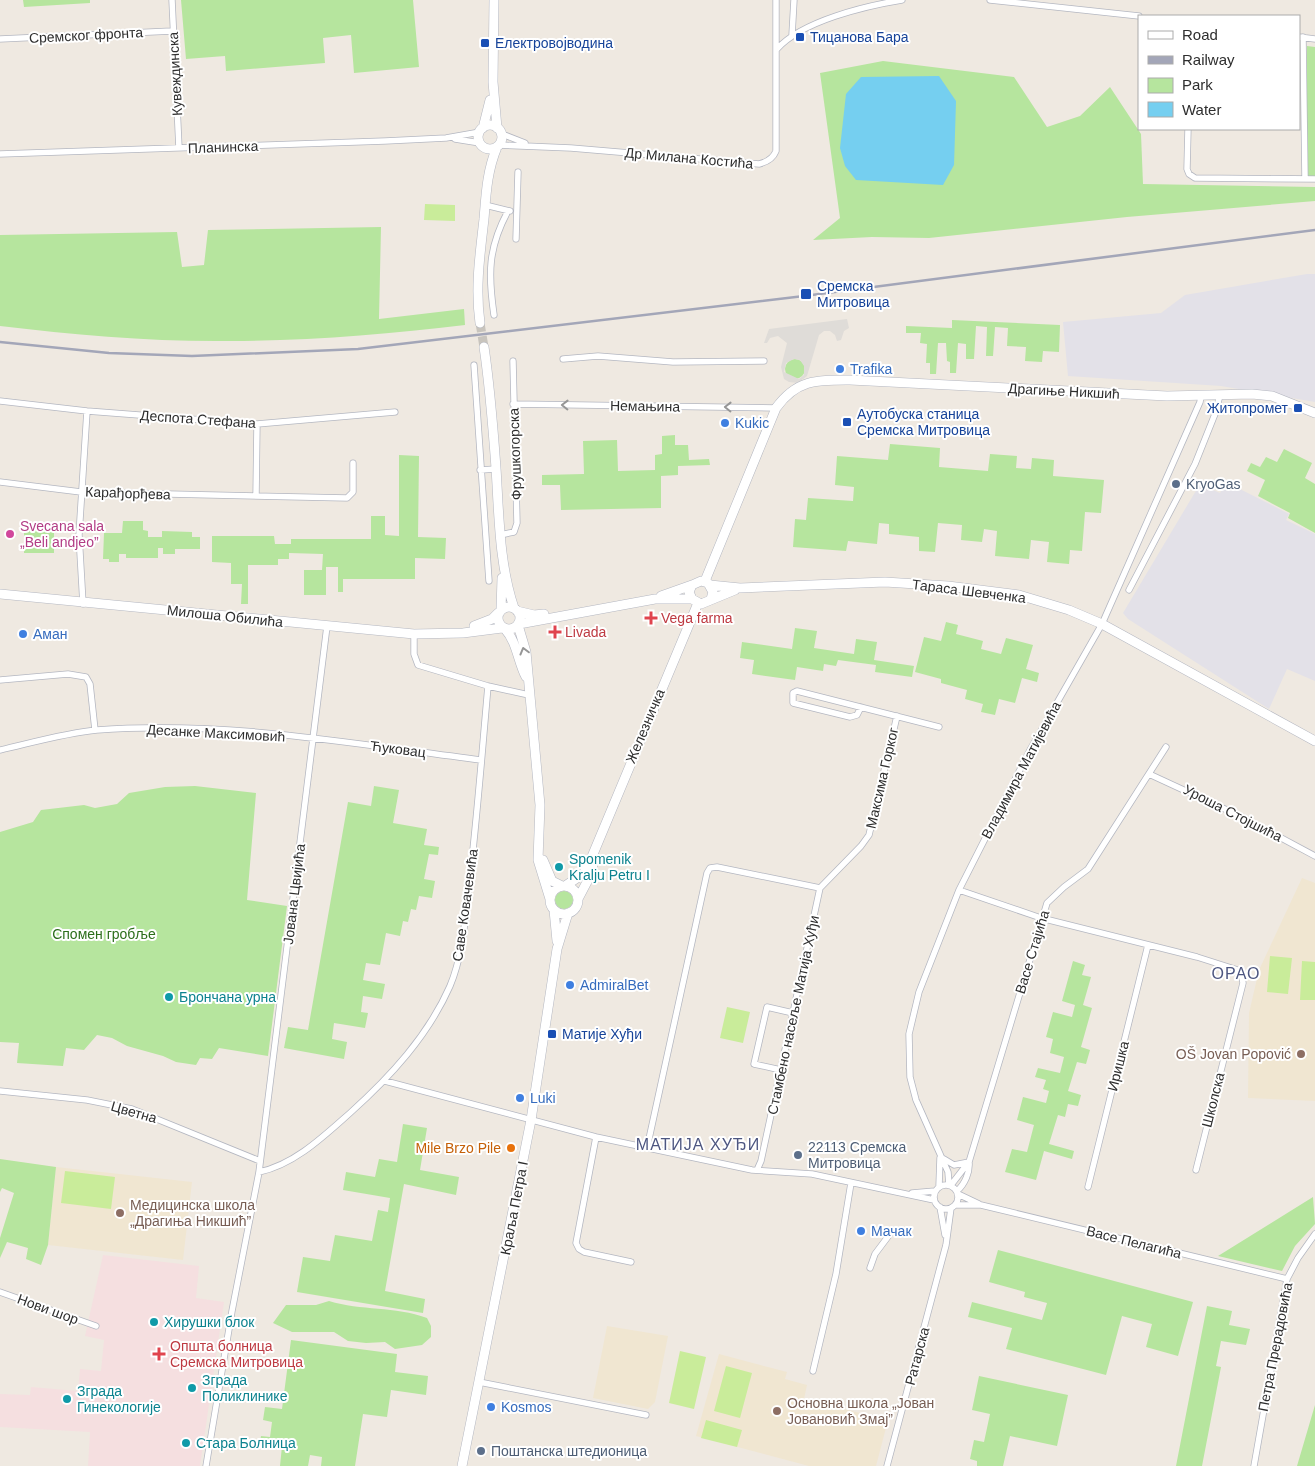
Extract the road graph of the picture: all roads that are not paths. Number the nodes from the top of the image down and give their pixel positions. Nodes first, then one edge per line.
1 (172, 0) edge
2 (494, 0) edge
3 (776, 0) edge
4 (794, 0) edge
5 (902, 0) edge
6 (990, 0) edge
7 (1138, 16) edge
8 (172, 31) junction
9 (792, 35) junction
10 (1301, 37) edge
11 (0, 39) edge
12 (1315, 39) edge
13 (777, 48) junction
14 (493, 82) junction
15 (482, 130) junction
16 (1188, 130) edge
17 (499, 131) junction
18 (446, 138) junction
19 (481, 144) junction
20 (498, 146) junction
21 (537, 146) junction
22 (179, 148) junction
23 (0, 154) edge
24 (518, 172) dead end
25 (488, 174) junction
26 (1305, 179) junction
27 (1315, 180) edge
28 (485, 205) junction
29 (508, 211) junction
30 (516, 212) junction
31 (516, 239) dead end
32 (494, 315) dead end
33 (480, 324) tunnel mouth
34 (484, 347) tunnel mouth
35 (563, 359) dead end
36 (513, 361) dead end
37 (764, 361) dead end
38 (474, 365) dead end
39 (1220, 395) junction
40 (1201, 396) junction
41 (0, 401) edge
42 (513, 404) junction
43 (776, 408) junction
44 (88, 411) junction
45 (395, 412) dead end
46 (1315, 414) edge
47 (257, 424) junction
48 (353, 463) dead end
49 (496, 469) junction
50 (480, 470) junction
51 (0, 482) edge
52 (81, 492) junction
53 (256, 496) junction
54 (500, 535) junction
55 (503, 556) junction
56 (489, 580) dead end
57 (708, 583) junction
58 (692, 585) junction
59 (740, 588) junction
60 (1129, 590) dead end
61 (0, 594) edge
62 (655, 598) junction
63 (711, 599) junction
64 (695, 601) junction
65 (83, 604) junction
66 (516, 609) junction
67 (499, 612) junction
68 (557, 615) junction
69 (518, 624) junction
70 (1102, 624) junction
71 (327, 626) junction
72 (504, 628) junction
73 (449, 632) junction
74 (414, 634) junction
75 (526, 677) junction
76 (0, 680) edge
77 (488, 686) junction
78 (528, 695) junction
79 (861, 708) junction
80 (897, 716) junction
81 (940, 727) dead end
82 (95, 730) junction
83 (314, 739) junction
84 (1315, 741) edge
85 (1166, 747) dead end
86 (0, 750) edge
87 (481, 760) junction
88 (1149, 774) junction
89 (539, 842) junction
90 (595, 851) junction
91 (1315, 856) edge
92 (563, 886) junction
93 (820, 888) junction
94 (959, 890) junction
95 (550, 899) junction
96 (578, 899) junction
97 (554, 910) junction
98 (568, 913) junction
99 (1041, 918) junction
100 (1148, 945) junction
101 (557, 949) junction
102 (793, 1013) junction
103 (781, 1070) junction
104 (385, 1081) junction
105 (0, 1091) edge
106 (532, 1120) junction
107 (596, 1137) junction
108 (647, 1148) junction
109 (940, 1156) junction
110 (260, 1161) junction
111 (969, 1162) junction
112 (757, 1170) junction
113 (1196, 1170) dead end
114 (259, 1172) junction
115 (851, 1182) junction
116 (950, 1185) junction
117 (1088, 1187) dead end
118 (937, 1188) junction
119 (957, 1192) junction
120 (900, 1194) junction
121 (934, 1200) junction
122 (981, 1205) junction
123 (953, 1206) junction
124 (940, 1207) junction
125 (893, 1230) dead end
126 (1315, 1234) edge
127 (946, 1245) junction
128 (631, 1262) dead end
129 (870, 1268) dead end
130 (1288, 1279) junction
131 (0, 1292) edge
132 (96, 1326) dead end
133 (812, 1371) dead end
134 (479, 1382) junction
135 (646, 1415) dead end
136 (206, 1466) edge
137 (462, 1466) edge
138 (887, 1466) edge
139 (1254, 1466) edge

1 - 8 street, Кувеждинска
2 - 14 street
3 - 13 street, Др Милана Костића
4 - 9 street
5 - 9 street
6 - 7 street
8 - 11 street, Сремског фронта
8 - 22 street, Кувеждинска
9 - 13 street
10 - 12 street
10 - 26 street
13 - 21 street, Др Милана Костића
14 - 15 street
14 - 17 street
15 - 17 street
15 - 18 street, Планинска
15 - 19 street
16 - 26 street
17 - 20 street
17 - 21 street, Др Милана Костића
18 - 19 street, Планинска
18 - 22 street, Планинска
19 - 20 street
19 - 25 street
20 - 21 street, Др Милана Костића
20 - 25 street
22 - 23 street, Планинска
24 - 30 street
25 - 28 street
26 - 27 street
28 - 29 street
28 - 33 street
29 - 30 street
29 - 32 street
30 - 31 street
34 - 49 street, Фрушкогорска
35 - 37 street
36 - 42 street, Фрушкогорска
38 - 50 street
39 - 40 street, Драгиње Никшић
39 - 46 street, Драгиње Никшић
39 - 60 street
40 - 43 street, Драгиње Никшић
40 - 70 street, Владимира Матијевића
41 - 44 street, Деспота Стефана
43 -> 42 street, Немањина
42 - 54 street, Фрушкогорска
43 - 57 street
44 - 47 street, Деспота Стефана
44 - 52 street
45 - 47 street, Деспота Стефана
47 - 53 street
48 - 53 street, Карађорђева
49 - 50 street, Фрушкогорска
49 - 54 street, Фрушкогорска
50 - 56 street
51 - 52 street, Карађорђева
52 - 53 street, Карађорђева
52 - 65 street
54 - 55 street, Фрушкогорска
55 - 66 street, Фрушкогорска
55 - 67 street, Фрушкогорска
57 - 58 street
57 - 59 street, Тараса Шевченка
57 - 63 street
58 - 62 street
58 - 64 street
59 - 63 street, Тараса Шевченка
59 - 70 street, Тараса Шевченка
61 - 65 street, Милоша Обилића
62 - 64 street
62 - 68 street
63 - 64 street
64 - 90 street, Железничка
65 - 71 street, Милоша Обилића
66 - 67 street
66 - 68 street
66 - 69 street
67 - 72 street
67 - 73 street, Милоша Обилића
68 - 69 street
69 - 72 street
75 -> 69 street
70 - 84 street, Тараса Шевченка
70 - 94 street, Владимира Матијевића
71 - 74 street, Милоша Обилића
71 - 83 street, Јована Цвијића
72 - 73 street, Милоша Обилића
72 - 75 street
73 - 74 street, Милоша Обилића
74 - 77 street
75 - 78 street
76 - 82 street
77 - 78 street
77 - 87 street, Саве Ковачевића
78 - 89 street
79 - 79 street, Максима Горког
79 - 80 street, Максима Горког
80 - 81 street, Максима Горког
80 - 93 street, Максима Горког
82 - 83 street, Десанке Максимовић
82 - 86 street, Десанке Максимовић
83 - 87 street, Ћуковац
83 - 110 street, Јована Цвијића
85 - 88 street, Васе Стајића
87 - 104 street, Саве Ковачевића
88 - 91 street, Уроша Стојшића
88 - 99 street, Васе Стајића
89 - 92 street
89 - 95 street
90 - 92 street, Железничка
90 - 96 street, Железничка
92 - 95 street
92 - 96 street
93 - 102 street, Стамбено насеље Матија Хуђи
93 - 108 street
94 - 99 street
94 - 109 street, Владимира Матијевића
95 - 97 street
96 - 98 street
97 - 98 street
97 - 101 street, Краља Петра I
98 - 101 street, Краља Петра I
99 - 100 street
99 - 111 street, Васе Стајића
100 - 113 street, Школска
100 - 117 street, Иришка
101 - 106 street, Краља Петра I
102 - 103 street, Стамбено насеље Матија Хуђи
102 - 103 street
103 - 112 street, Стамбено насеље Матија Хуђи
104 - 106 street
104 - 114 street, Саве Ковачевића
105 - 110 street, Цветна
106 - 107 street
106 - 134 street, Краља Петра I
107 - 108 street
107 - 128 street
108 - 112 street
109 - 111 street
109 - 116 street, Владимира Матијевића
109 - 118 street, Владимира Матијевића
110 - 114 street, Јована Цвијића
111 - 116 street, Васе Стајића
111 - 119 street, Васе Стајића
112 - 115 street
114 - 136 street, Јована Цвијића
115 - 120 street
115 - 133 street
116 - 118 street
116 - 119 street
118 - 120 street
118 - 121 street
119 - 122 street, Васе Пелагића
119 - 123 street
120 - 121 street
121 - 124 street
122 - 123 street, Васе Пелагића
122 - 130 street, Васе Пелагића
123 - 124 street
123 - 127 street, Ратарска
124 - 127 street, Ратарска
125 - 129 street
126 - 130 street, Петра Прерадовића
127 - 138 street, Ратарска
130 - 139 street, Петра Прерадовића
131 - 132 street, Нови шор
134 - 135 street
134 - 137 street, Краља Петра I

